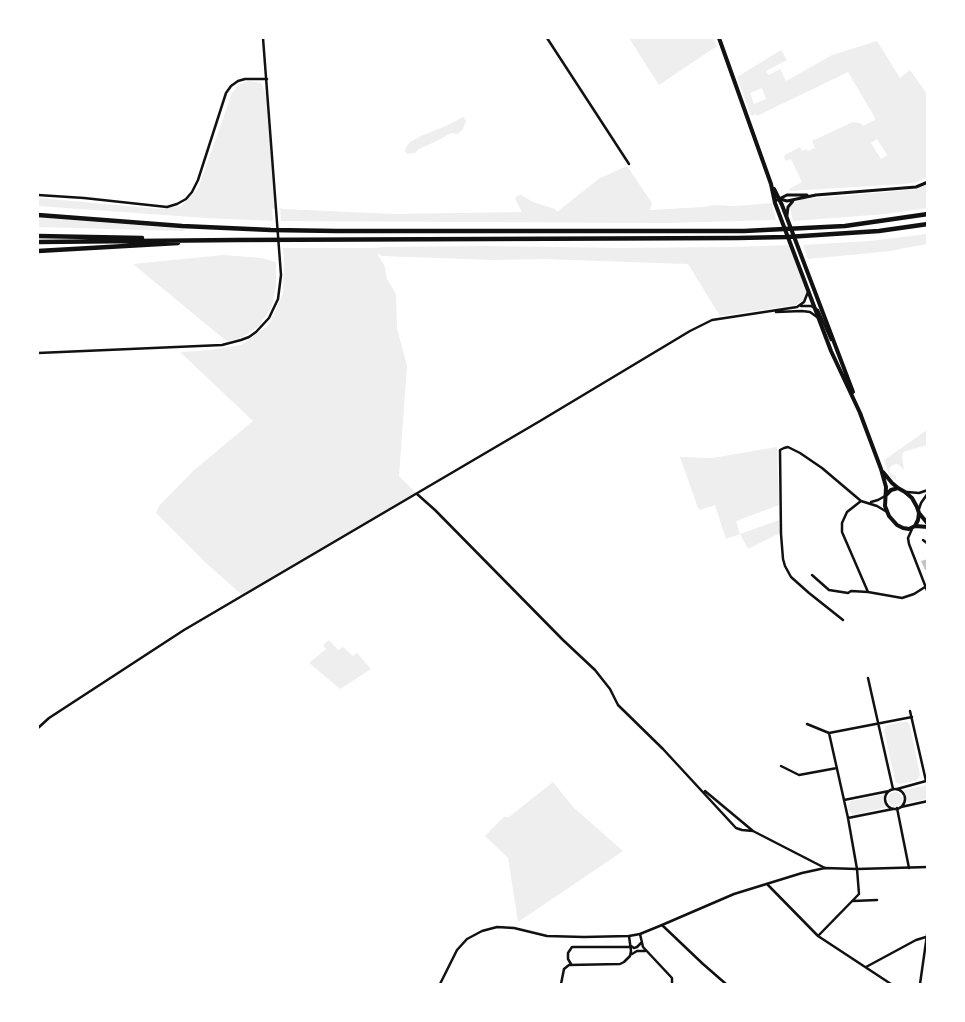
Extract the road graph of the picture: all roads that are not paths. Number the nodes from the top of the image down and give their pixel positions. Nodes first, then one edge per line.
1 (263, 38) edge
2 (547, 38) edge
3 (719, 38) edge
4 (266, 79) junction
5 (629, 164) dead end
6 (928, 182) edge
7 (771, 184) junction
8 (38, 195) edge
9 (816, 195) junction
10 (780, 199) junction
11 (797, 199) junction
12 (775, 201) junction
13 (928, 214) edge
14 (38, 215) edge
15 (788, 220) junction
16 (928, 224) edge
17 (38, 236) edge
18 (236, 240) junction
19 (38, 242) edge
20 (38, 252) edge
21 (808, 288) junction
22 (817, 296) junction
23 (797, 307) junction
24 (814, 307) junction
25 (802, 311) junction
26 (760, 313) junction
27 (821, 324) junction
28 (837, 350) junction
29 (38, 354) edge
30 (861, 415) junction
31 (881, 469) junction
32 (898, 488) junction
33 (905, 492) junction
34 (928, 492) edge
35 (417, 494) junction
36 (886, 495) junction
37 (861, 501) junction
38 (869, 503) junction
39 (918, 512) junction
40 (888, 513) junction
41 (928, 526) edge
42 (914, 527) junction
43 (923, 540) dead end
44 (928, 544) edge
45 (812, 575) dead end
46 (925, 587) junction
47 (868, 592) junction
48 (928, 593) edge
49 (843, 620) dead end
50 (868, 678) dead end
51 (910, 711) dead end
52 (912, 717) junction
53 (878, 723) junction
54 (807, 724) dead end
55 (38, 728) edge
56 (829, 733) junction
57 (781, 766) dead end
58 (836, 768) junction
59 (927, 781) edge
60 (696, 784) junction
61 (893, 790) junction
62 (844, 800) junction
63 (928, 801) edge
64 (897, 808) junction
65 (848, 818) junction
66 (753, 831) junction
67 (928, 867) edge
68 (825, 868) junction
69 (909, 868) junction
70 (857, 869) junction
71 (768, 884) junction
72 (878, 900) dead end
73 (852, 901) junction
74 (662, 925) junction
75 (928, 928) edge
76 (640, 934) junction
77 (629, 936) junction
78 (818, 936) junction
79 (926, 938) junction
80 (642, 942) junction
81 (631, 946) junction
82 (646, 952) junction
83 (630, 955) junction
84 (571, 964) junction
85 (866, 968) junction
86 (440, 984) edge
87 (561, 984) edge
88 (672, 984) edge
89 (726, 984) edge
90 (891, 984) edge
91 (920, 984) edge

1 - 4 street
2 - 5 street
3 - 7 main road
4 - 8 street
4 - 29 street
6 - 9 main road
7 - 10 main road
7 - 12 main road
9 - 10 main road
9 - 11 main road
10 - 11 main road
10 - 12 main road
10 - 15 main road
11 - 15 main road
12 - 21 main road
13 - 14 highway
15 - 22 main road
16 - 18 highway
17 - 18 highway
18 - 19 highway
18 - 20 highway
21 - 23 street
21 - 24 main road
22 - 24 street
22 - 28 main road
23 - 24 street
23 - 26 street
24 - 25 street
24 - 27 main road
24 - 28 street
25 - 26 street
25 - 27 street
26 - 35 street
27 - 30 main road
28 - 30 main road
30 - 31 main road
31 - 32 main road
31 - 36 main road
32 - 33 main road
32 - 36 main road
33 - 34 street
33 - 39 main road
34 - 39 street
35 - 55 street
35 - 60 street
36 - 38 street
36 - 40 main road
37 - 38 street
37 - 47 street
37 - 49 street
38 - 40 street
39 - 41 main road
39 - 42 main road
40 - 42 main road
41 - 42 main road
42 - 46 street
43 - 44 street
45 - 47 street
46 - 47 street
46 - 48 street
50 - 53 street
51 - 52 street
52 - 53 street
52 - 59 street
53 - 56 street
53 - 61 street
54 - 56 street
56 - 58 street
57 - 58 street
58 - 62 street
59 - 61 street
60 - 66 street
60 - 66 street
61 - 62 street
61 - 64 street
61 - 64 street
62 - 65 street
63 - 64 street
64 - 65 street
64 - 69 street
65 - 70 street
66 - 68 street
67 - 69 street
68 - 70 street
68 - 71 street
69 - 70 street
70 - 73 street
71 - 74 street
71 - 78 street
72 - 73 street
73 - 78 street
74 - 76 street
74 - 89 street
75 - 79 street
76 - 77 street
76 - 80 street
77 - 81 street
77 - 86 street
78 - 85 street
79 - 85 street
79 - 91 street
80 - 81 street
80 - 82 street
81 - 83 street
81 - 84 street
82 - 83 street
82 - 88 street
83 - 84 street
84 - 87 street
85 - 90 street

